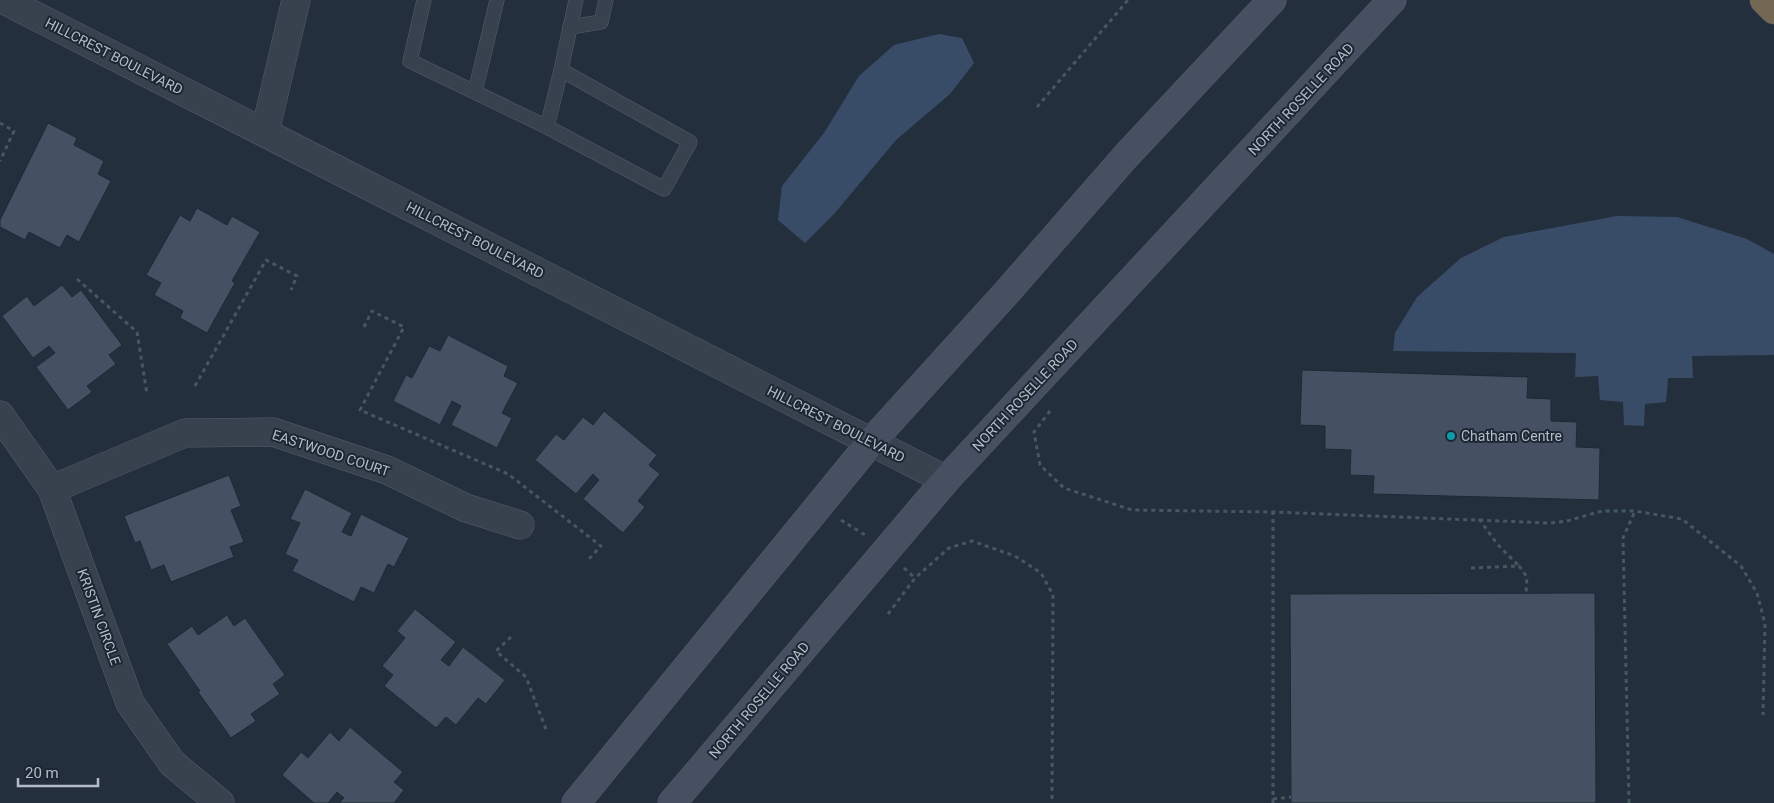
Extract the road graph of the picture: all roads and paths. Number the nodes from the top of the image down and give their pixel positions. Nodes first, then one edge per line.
1 (4, 0) edge
2 (296, 0) edge
3 (424, 0) edge
4 (497, 0) edge
5 (576, 0) edge
6 (606, 0) edge
7 (1128, 0) edge
8 (1272, 0) edge
9 (1392, 0) edge
10 (1764, 0) edge
11 (1774, 10) edge
12 (570, 27) junction
13 (561, 70) junction
14 (476, 92) junction
15 (1037, 108) dead end
16 (0, 123) edge
17 (548, 126) junction
18 (265, 132) junction
19 (0, 161) edge
20 (78, 279) dead end
21 (291, 290) dead end
22 (364, 327) dead end
23 (195, 386) dead end
24 (146, 394) dead end
25 (1051, 410) dead end
26 (0, 415) edge
27 (871, 442) junction
28 (946, 480) junction
29 (52, 489) junction
30 (818, 506) junction
31 (1635, 510) junction
32 (1273, 512) junction
33 (1479, 520) junction
34 (520, 525) dead end
35 (886, 551) junction
36 (588, 560) dead end
37 (1519, 566) junction
38 (1471, 568) dead end
39 (915, 578) junction
40 (1526, 593) dead end
41 (888, 614) dead end
42 (511, 637) dead end
43 (1763, 715) dead end
44 (547, 732) dead end
45 (1291, 797) dead end
46 (1273, 801) edge
47 (220, 803) edge
48 (576, 803) edge
49 (672, 803) edge
50 (1052, 803) edge
51 (1629, 803) edge

1 - 18 street, HILLCREST BOULEVARD
2 - 18 street
3 - 14 lane
4 - 14 lane
5 - 12 lane
6 - 12 lane
7 - 15 path
8 - 27 main road
9 - 28 main road, NORTH ROSELLE ROAD
10 - 11 highway
12 - 13 lane
13 - 17 lane
13 - 17 lane
14 - 17 lane
16 - 19 path
18 - 27 street, HILLCREST BOULEVARD
20 - 24 path
21 - 23 path
22 - 36 path
25 - 32 path
26 - 29 street, KRISTIN CIRCLE
27 - 28 street, HILLCREST BOULEVARD
27 - 30 main road
28 - 35 main road, NORTH ROSELLE ROAD
29 - 34 street, EASTWOOD COURT
29 - 47 street, KRISTIN CIRCLE
30 - 35 path
30 - 48 main road
31 - 33 path
31 - 43 path
31 - 51 path
32 - 33 path
32 - 46 path
33 - 37 path
35 - 39 path
35 - 49 main road, NORTH ROSELLE ROAD
37 - 38 path
37 - 40 path
39 - 41 path
39 - 50 path
42 - 44 path
45 - 46 path

